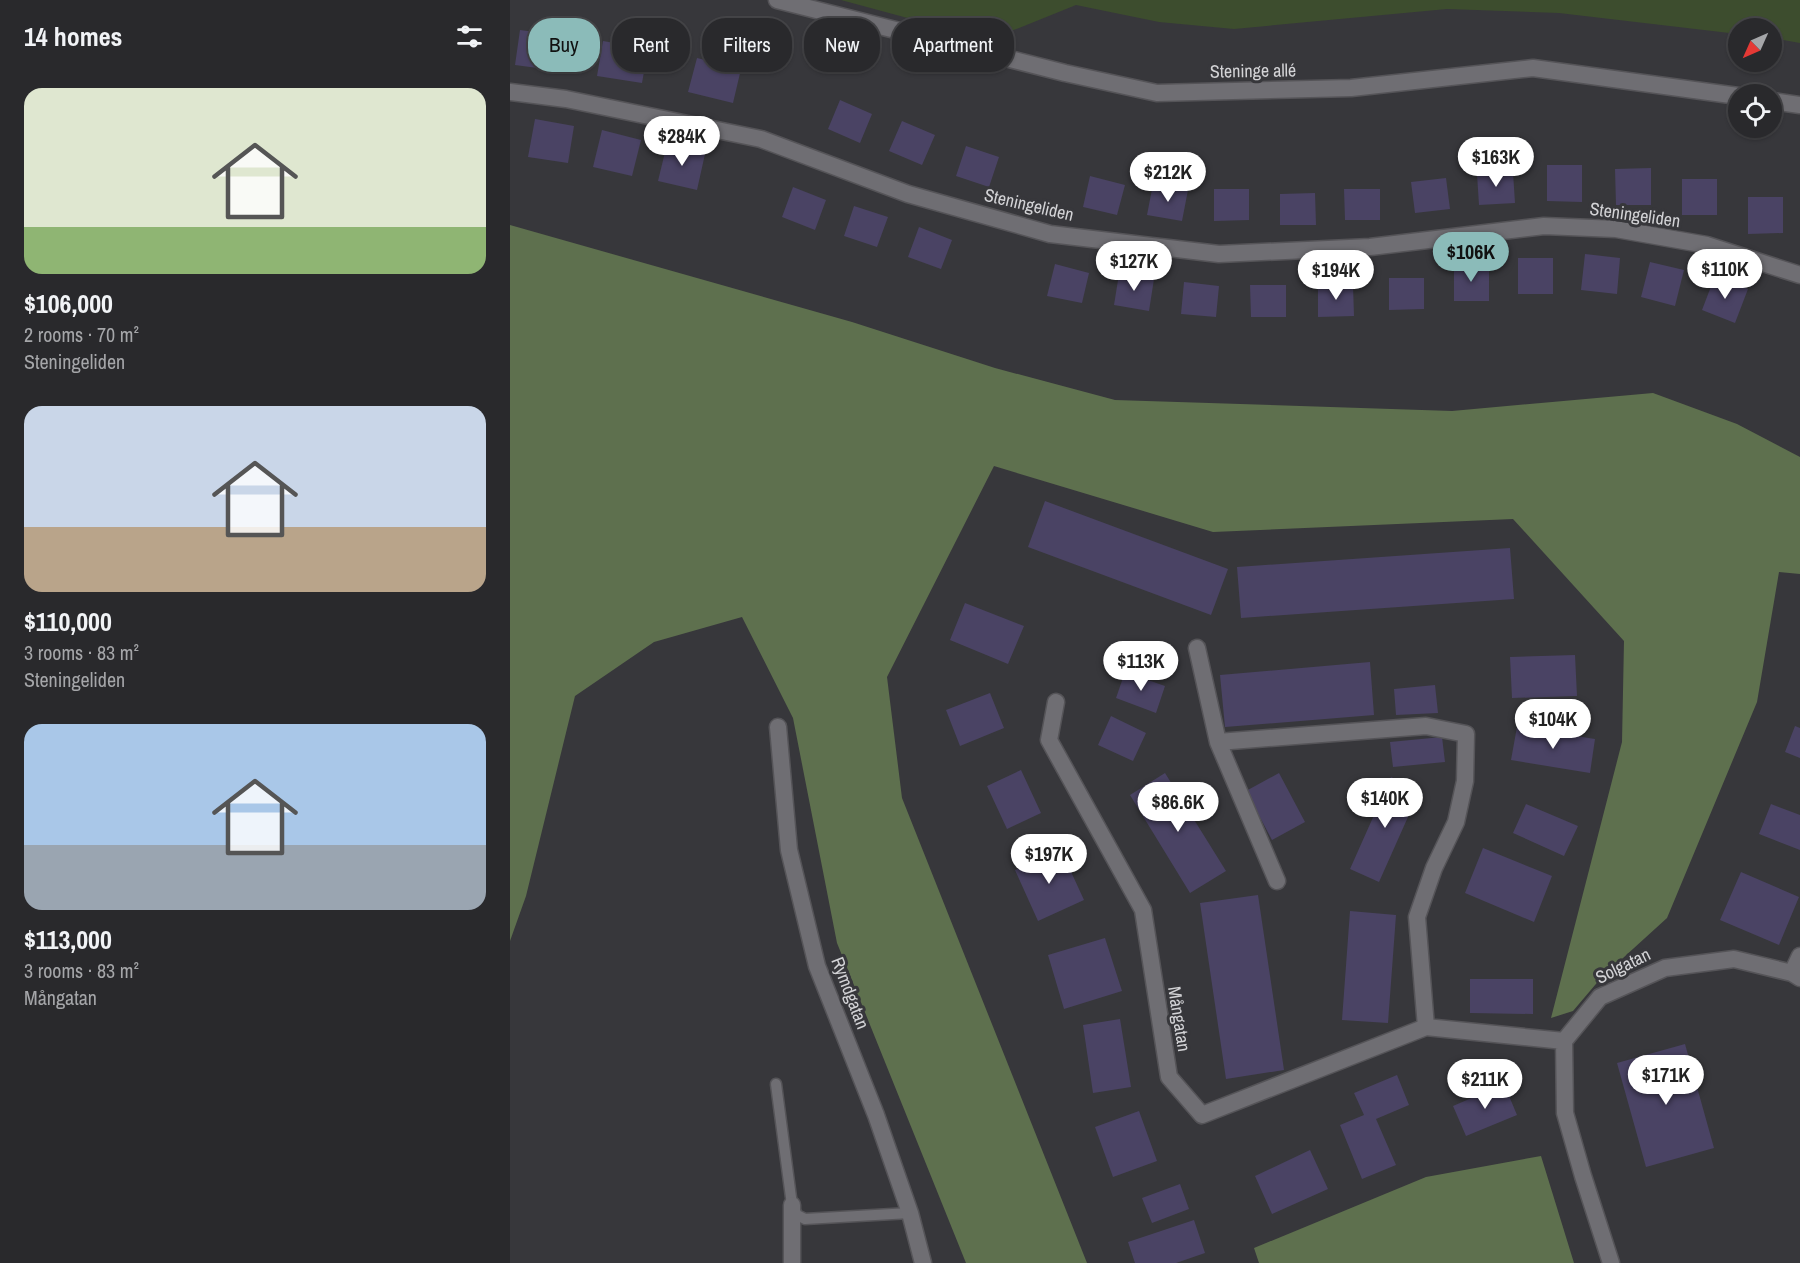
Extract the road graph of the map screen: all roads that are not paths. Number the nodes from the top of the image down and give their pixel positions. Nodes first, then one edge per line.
1 (777, 0) edge
2 (510, 92) edge
3 (1728, 95) edge
4 (1782, 102) edge
5 (1800, 105) edge
6 (1800, 275) edge
7 (1197, 648) dead end
8 (1056, 702) dead end
9 (778, 727) dead end
10 (1218, 742) junction
11 (1277, 881) dead end
12 (1800, 956) edge
13 (1796, 976) edge
14 (1426, 1027) junction
15 (1564, 1041) junction
16 (776, 1084) dead end
17 (792, 1205) junction
18 (910, 1214) junction
19 (792, 1263) edge
20 (923, 1263) edge
21 (1611, 1263) edge

1 - 3 street, Steninge allé
2 - 6 street, Steningeliden
4 - 5 street
7 - 10 street
8 - 14 street, Mångatan
9 - 18 street, Rymdgatan
10 - 11 street
10 - 14 street
12 - 13 street
13 - 15 street, Solgatan
14 - 15 street, Mångatan
15 - 21 street
16 - 17 lane
17 - 18 lane
17 - 19 street
18 - 20 street, Rymdgatan

